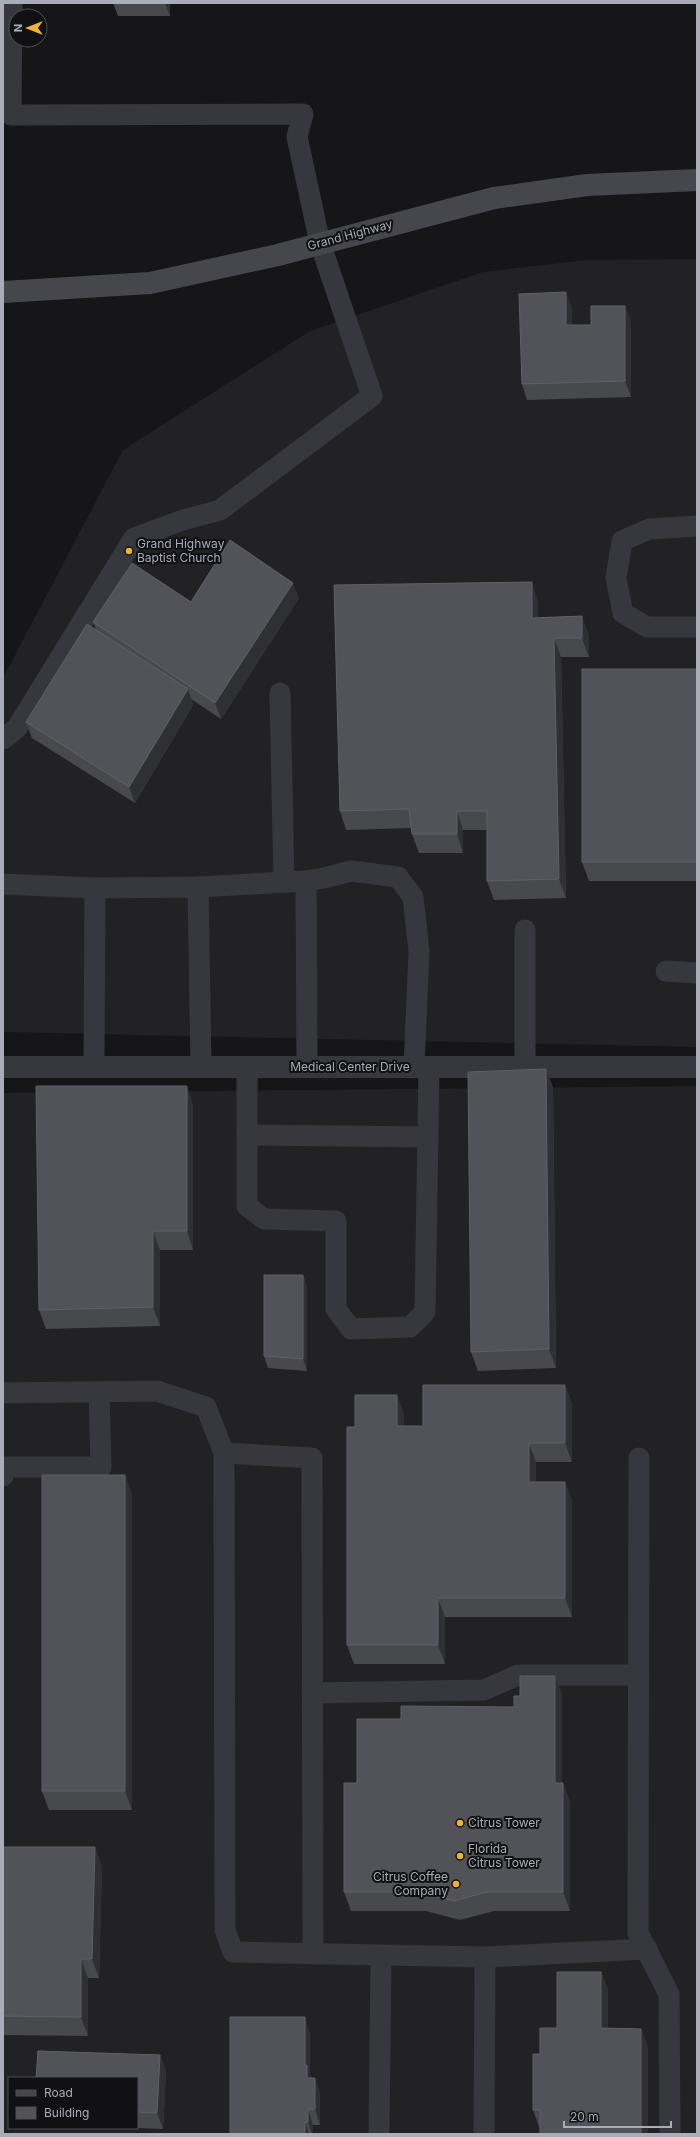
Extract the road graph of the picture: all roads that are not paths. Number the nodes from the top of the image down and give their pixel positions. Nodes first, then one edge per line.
1 (12, 3) edge
2 (697, 180) edge
3 (320, 243) junction
4 (3, 292) edge
5 (697, 526) edge
6 (697, 627) edge
7 (280, 693) dead end
8 (3, 738) edge
9 (306, 880) junction
10 (284, 882) junction
11 (3, 884) edge
12 (198, 887) junction
13 (95, 888) junction
14 (526, 930) dead end
15 (666, 971) dead end
16 (697, 973) edge
17 (3, 1067) edge
18 (94, 1067) junction
19 (200, 1067) junction
20 (247, 1067) junction
21 (307, 1067) junction
22 (422, 1067) junction
23 (525, 1067) junction
24 (697, 1067) edge
25 (247, 1135) junction
26 (428, 1137) junction
27 (100, 1392) junction
28 (3, 1393) edge
29 (224, 1453) junction
30 (640, 1458) dead end
31 (3, 1476) edge
32 (639, 1675) junction
33 (312, 1693) junction
34 (647, 1949) junction
35 (313, 1954) junction
36 (381, 1955) junction
37 (485, 1957) junction
38 (379, 2134) edge
39 (484, 2134) edge
40 (670, 2134) edge

1 - 3 lane
2 - 3 street, Grand Highway
3 - 4 street, Grand Highway
3 - 8 lane
5 - 6 lane
7 - 10 lane
9 - 10 lane
9 - 21 lane
9 - 22 lane
10 - 12 lane
11 - 13 lane
12 - 13 lane
12 - 19 lane
13 - 18 lane
14 - 23 lane
15 - 16 lane
17 - 18 street, Medical Center Drive
18 - 19 street, Medical Center Drive
19 - 20 street, Medical Center Drive
20 - 21 street, Medical Center Drive
20 - 25 lane
21 - 22 street, Medical Center Drive
22 - 23 street, Medical Center Drive
22 - 26 lane
23 - 24 street, Medical Center Drive
25 - 26 lane
25 - 26 lane
27 - 28 lane
27 - 29 lane
27 - 31 lane
29 - 33 lane
29 - 35 lane
30 - 32 lane
32 - 33 lane
32 - 34 lane
33 - 35 lane
34 - 37 lane
34 - 40 lane
35 - 36 lane
36 - 37 lane
36 - 38 lane
37 - 39 lane

